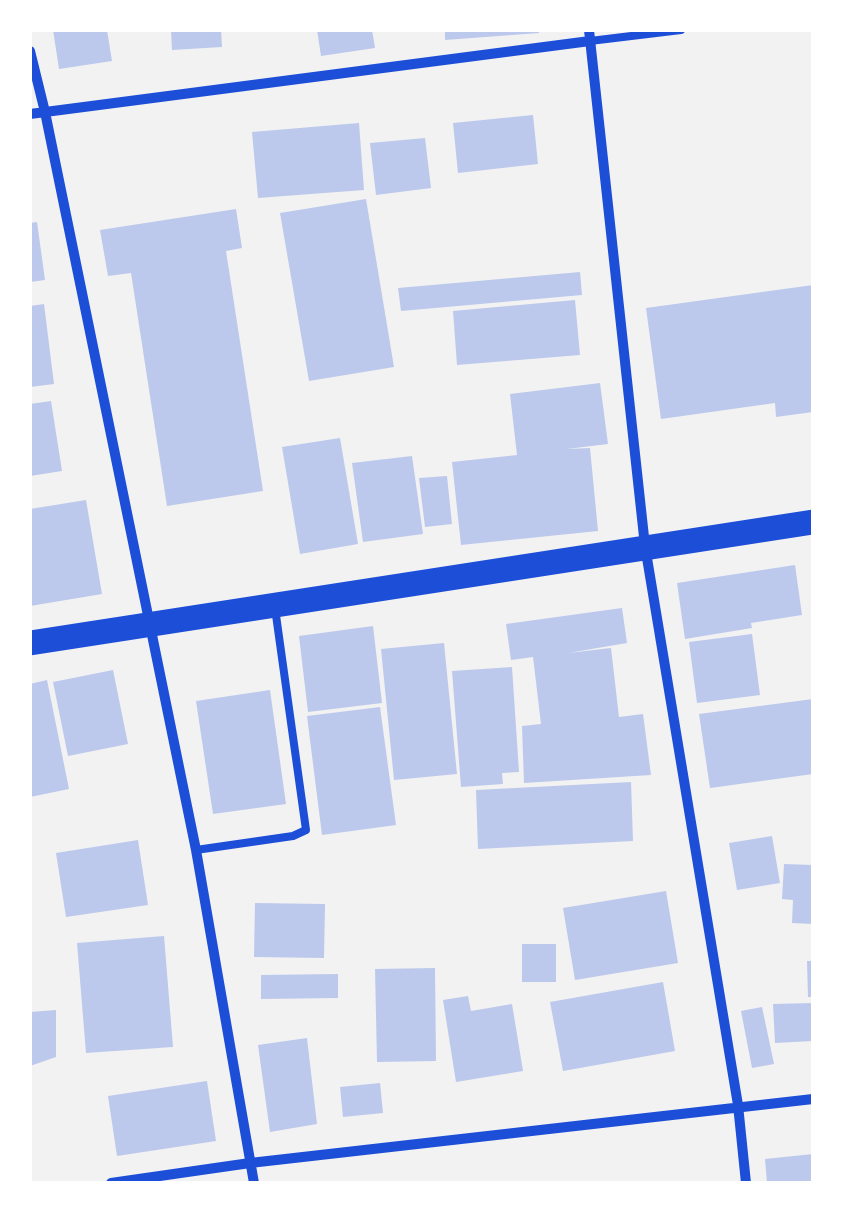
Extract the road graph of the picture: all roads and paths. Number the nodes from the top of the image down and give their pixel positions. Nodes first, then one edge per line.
1 (682, 30) edge
2 (589, 35) edge
3 (30, 52) edge
4 (46, 112) junction
5 (30, 114) edge
6 (813, 522) edge
7 (645, 546) junction
8 (274, 604) junction
9 (150, 622) junction
10 (30, 643) edge
11 (196, 850) junction
12 (813, 1098) edge
13 (738, 1105) junction
14 (250, 1163) junction
15 (111, 1183) edge
16 (254, 1183) edge
17 (746, 1183) edge

1 - 2 lane
2 - 4 street
2 - 7 street
3 - 4 street
4 - 5 street
4 - 9 street
6 - 7 main road
7 - 8 main road
7 - 13 street
8 - 9 main road
8 - 11 lane
9 - 10 main road
9 - 11 street
11 - 14 street
12 - 13 street
13 - 14 street
13 - 17 street
14 - 15 street
14 - 16 street

